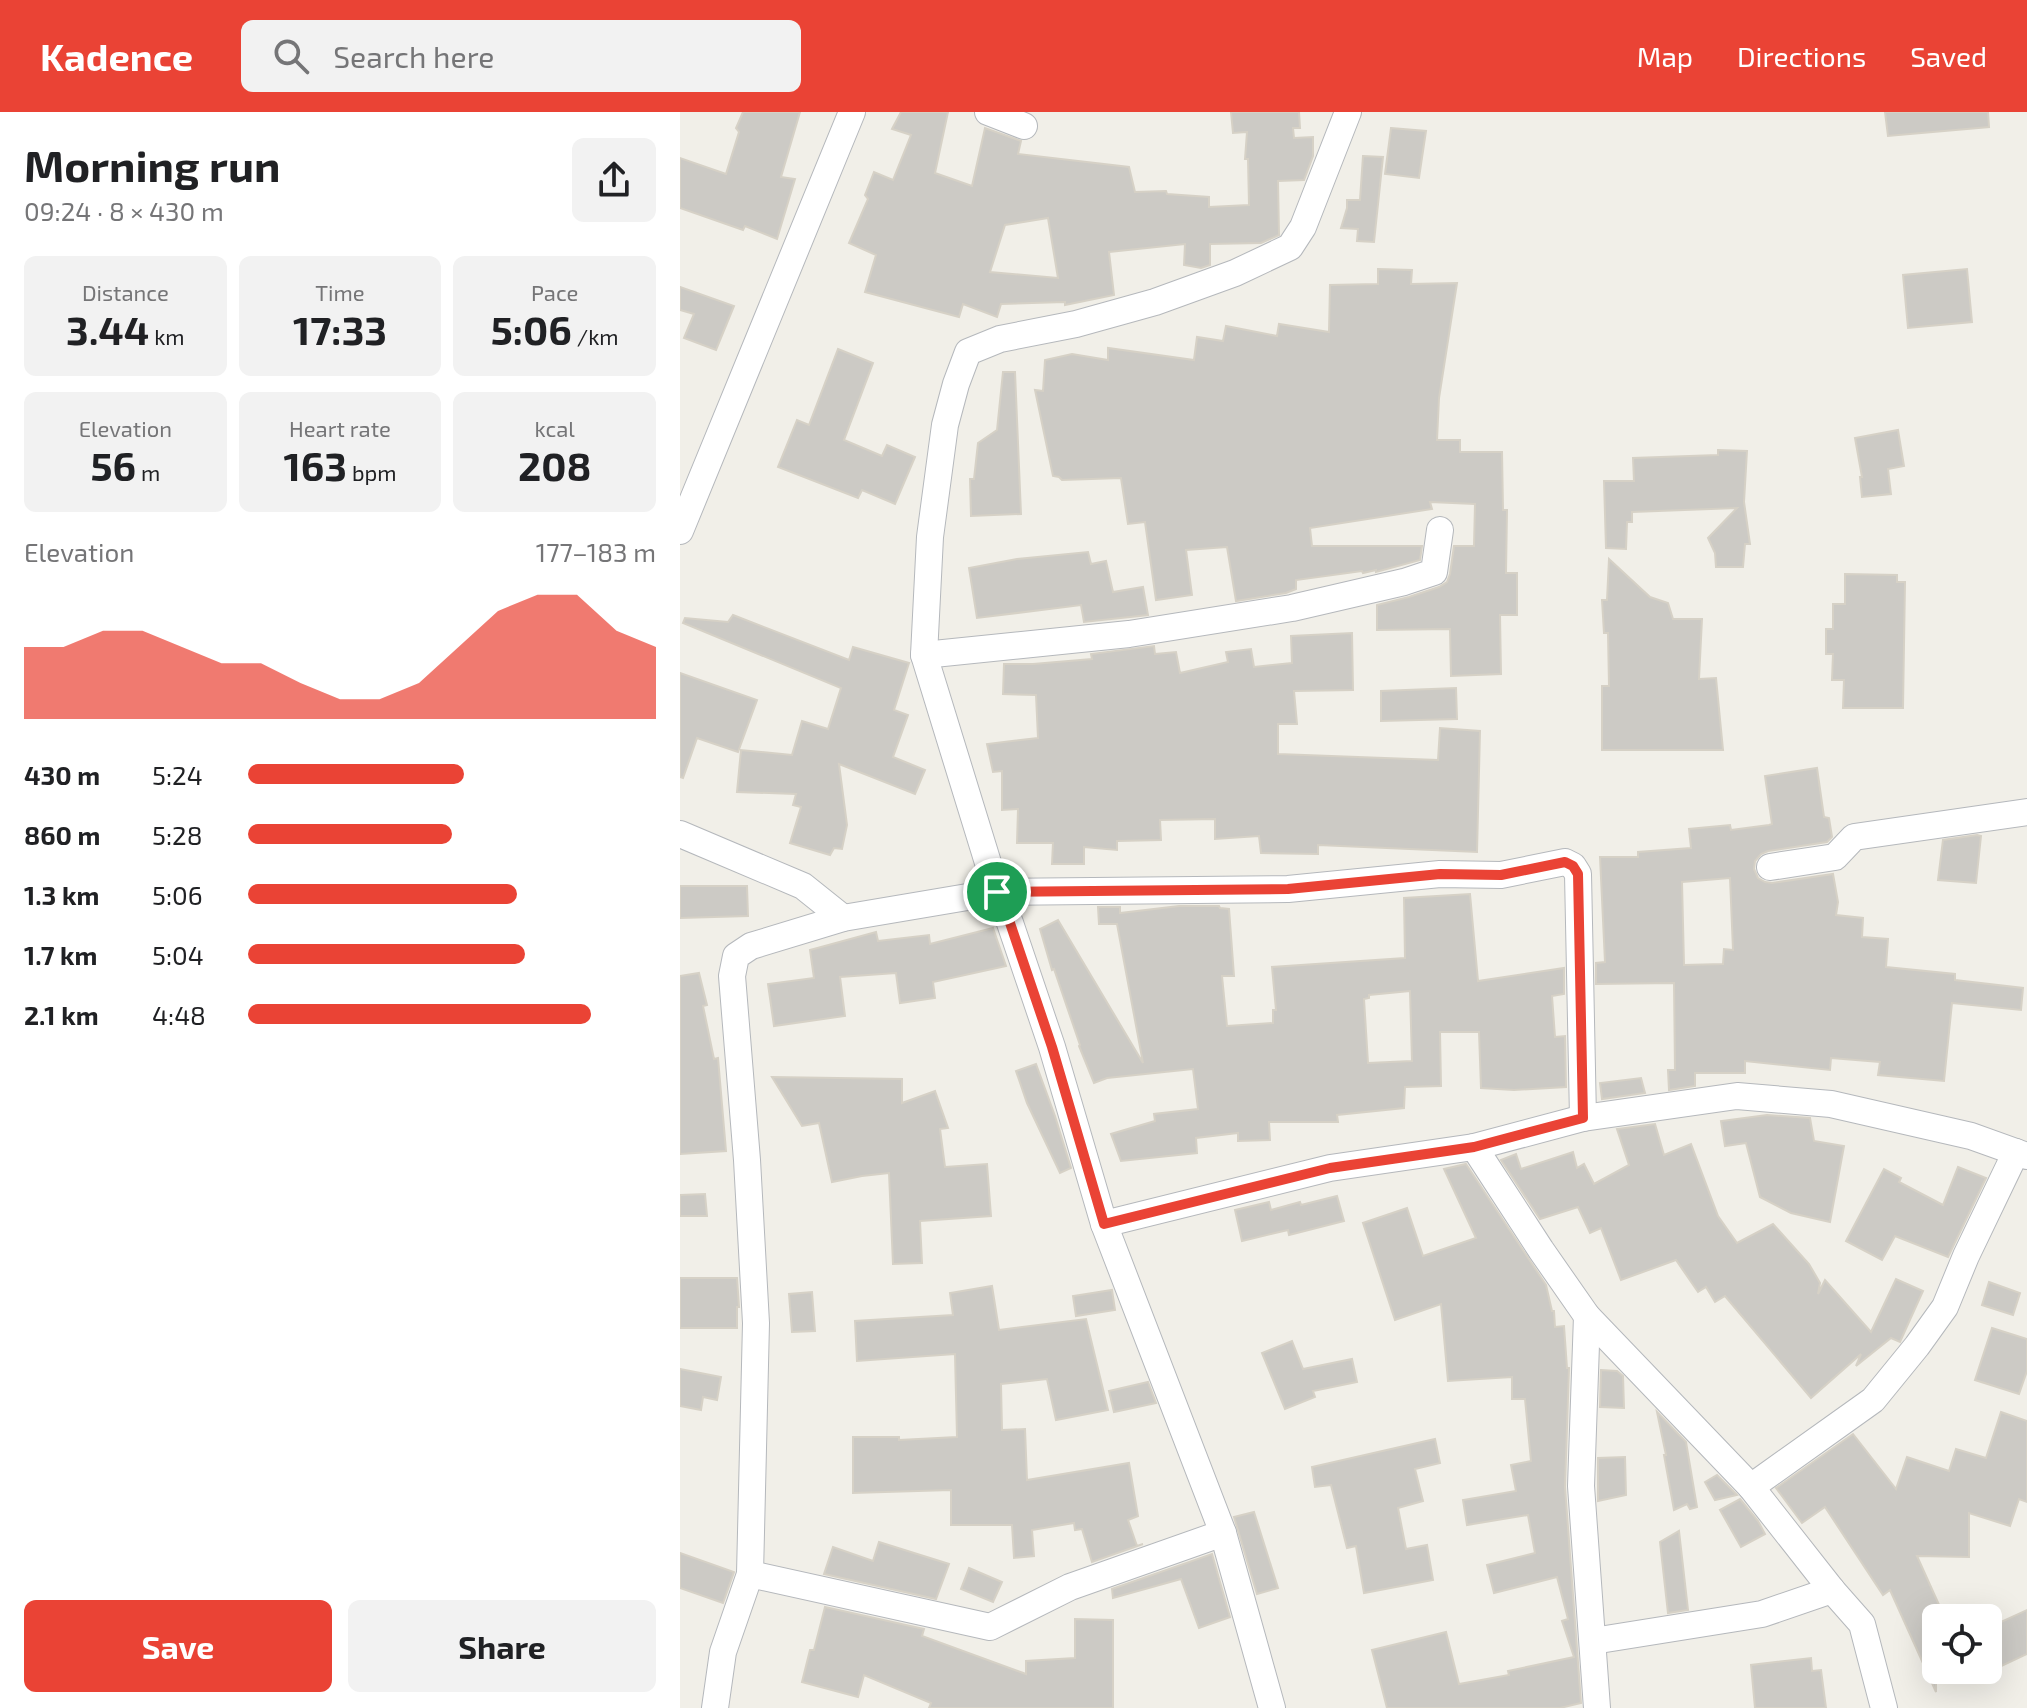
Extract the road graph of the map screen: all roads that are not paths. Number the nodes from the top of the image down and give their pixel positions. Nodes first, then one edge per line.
1 (852, 112) edge
2 (988, 112) edge
3 (1348, 112) edge
4 (1024, 126) dead end
5 (1440, 530) dead end
6 (680, 531) edge
7 (924, 655) junction
8 (2027, 812) edge
9 (680, 834) edge
10 (1770, 867) dead end
11 (997, 892) junction
12 (843, 918) junction
13 (1583, 1118) junction
14 (1474, 1147) junction
15 (2022, 1154) edge
16 (1104, 1224) junction
17 (1587, 1316) junction
18 (1751, 1487) junction
19 (1223, 1533) junction
20 (750, 1574) junction
21 (1832, 1590) junction
22 (1593, 1641) junction
23 (715, 1708) edge
24 (1272, 1708) edge
25 (1597, 1708) edge
26 (1884, 1708) edge

1 - 6 street
2 - 4 street
3 - 7 street
5 - 7 street
7 - 11 street
8 - 10 street
9 - 12 street
11 - 12 street
11 - 13 street
11 - 16 street
12 - 20 street
13 - 14 street
13 - 15 street
14 - 16 street
14 - 17 street
15 - 18 street
16 - 19 street
17 - 18 street
17 - 22 street
18 - 21 street
19 - 20 street
19 - 24 street
20 - 23 street
21 - 22 street
21 - 26 street
22 - 25 street

